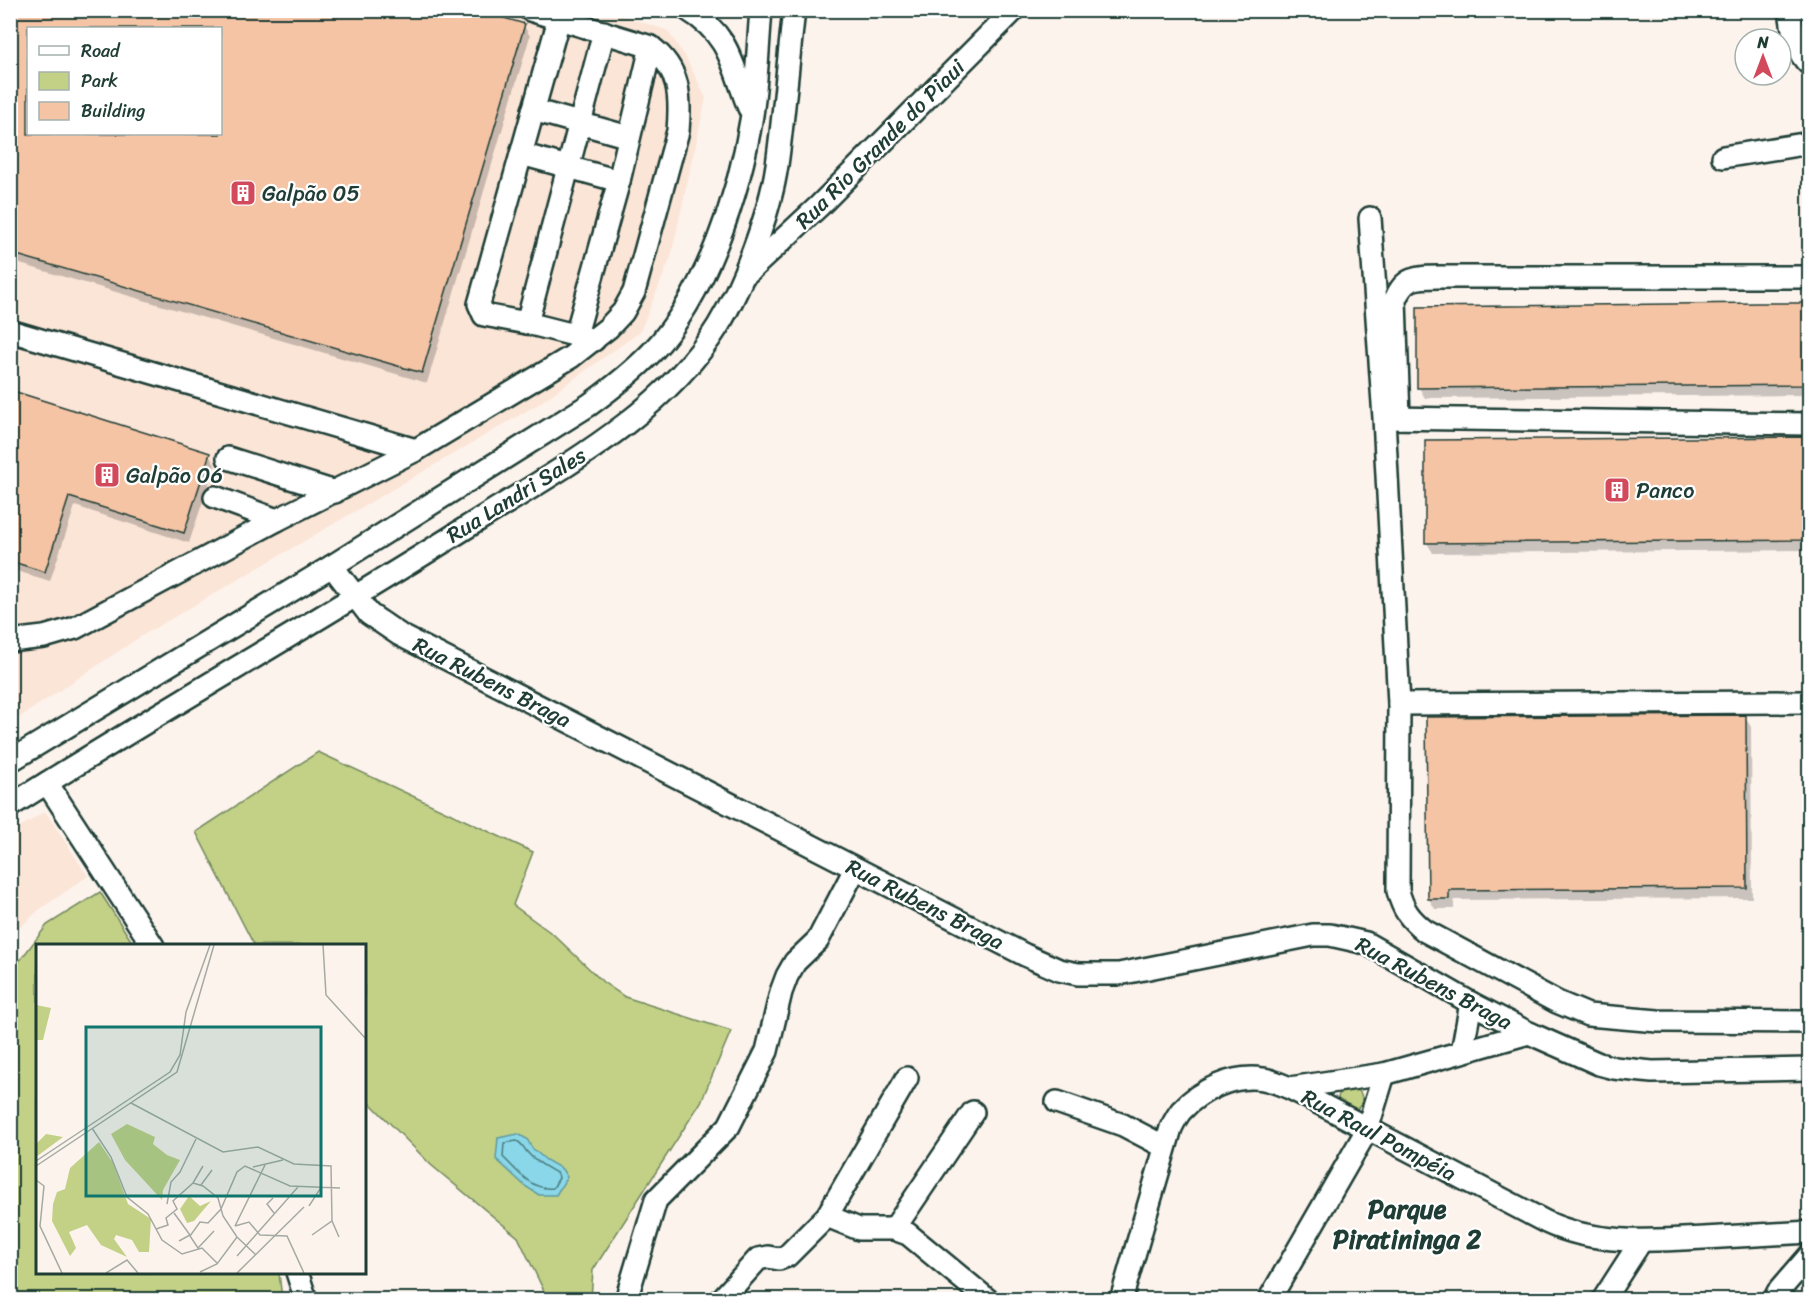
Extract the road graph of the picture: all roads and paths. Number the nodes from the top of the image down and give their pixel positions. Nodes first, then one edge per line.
1 (530, 10) edge
2 (688, 10) edge
3 (762, 10) edge
4 (794, 10) edge
5 (1014, 10) edge
6 (1790, 10) edge
7 (559, 19) junction
8 (604, 32) junction
9 (651, 46) junction
10 (1809, 64) edge
11 (533, 110) junction
12 (752, 116) junction
13 (580, 124) junction
14 (781, 125) junction
15 (629, 137) junction
16 (1809, 143) edge
17 (521, 154) junction
18 (1723, 157) dead end
19 (569, 166) junction
20 (619, 181) junction
21 (1370, 218) dead end
22 (744, 275) junction
23 (1809, 277) edge
24 (527, 323) junction
25 (10, 331) edge
26 (585, 337) junction
27 (1392, 418) junction
28 (1809, 424) edge
29 (416, 450) junction
30 (228, 458) dead end
31 (335, 492) junction
32 (215, 496) dead end
33 (277, 519) junction
34 (332, 566) junction
35 (355, 598) junction
36 (10, 640) edge
37 (1809, 702) edge
38 (1399, 704) junction
39 (10, 761) edge
40 (47, 783) junction
41 (10, 806) edge
42 (855, 869) junction
43 (152, 944) edge
44 (1471, 1003) junction
45 (1809, 1022) edge
46 (1530, 1033) junction
47 (1462, 1052) junction
48 (1809, 1069) edge
49 (1384, 1074) junction
50 (907, 1078) dead end
51 (1290, 1088) junction
52 (1058, 1102) dead end
53 (973, 1112) dead end
54 (1367, 1130) junction
55 (1166, 1147) junction
56 (827, 1216) junction
57 (894, 1229) junction
58 (1809, 1232) edge
59 (1641, 1241) junction
60 (1809, 1255) edge
61 (298, 1274) edge
62 (306, 1299) edge
63 (626, 1299) edge
64 (721, 1299) edge
65 (988, 1299) edge
66 (1121, 1299) edge
67 (1269, 1299) edge
68 (1603, 1299) edge
69 (1774, 1299) edge

1 - 7 street
2 - 12 street
3 - 12 street, Rua Landri Sales
4 - 14 street, Rua Landri Sales
5 - 22 street, Rua Rio Grande do Piaui
6 - 10 street
7 - 8 street
7 - 11 street
8 - 9 street
8 - 13 street
9 - 15 street
9 - 26 street
11 - 13 street
11 - 17 street
12 - 14 street
12 - 34 street, Rua Landri Sales
13 - 15 street
13 - 19 street
14 - 22 street, Rua Landri Sales
15 - 20 street
16 - 18 street
17 - 19 street
17 - 24 street
19 - 20 street
19 - 24 street
20 - 26 street
21 - 27 street
22 - 35 street, Rua Landri Sales
23 - 27 street
24 - 26 street
25 - 29 street
26 - 29 street
27 - 28 street
27 - 38 street
29 - 31 street
30 - 31 street
31 - 33 street
32 - 33 street
33 - 36 street
34 - 35 street, Rua Rubens Braga
34 - 39 street, Rua Landri Sales
35 - 40 street, Rua Landri Sales
35 - 42 street, Rua Rubens Braga
37 - 38 street
38 - 45 street
40 - 41 street, Rua Landri Sales
40 - 43 street
42 - 44 street, Rua Rubens Braga
42 - 63 street
44 - 46 street, Rua Rubens Braga
44 - 47 street
46 - 47 street
46 - 48 street, Rua Rubens Braga
47 - 49 street
49 - 51 street
49 - 54 street
50 - 56 street
51 - 54 street, Rua Raul Pompéia
51 - 55 street, Rua Raul Pompéia
52 - 55 street
53 - 57 street
54 - 59 street, Rua Raul Pompéia
54 - 67 street
55 - 66 street, Rua Raul Pompéia
56 - 57 street
56 - 64 street
57 - 65 street
58 - 59 street, Rua Raul Pompéia
59 - 68 street
60 - 69 street
61 - 62 street

